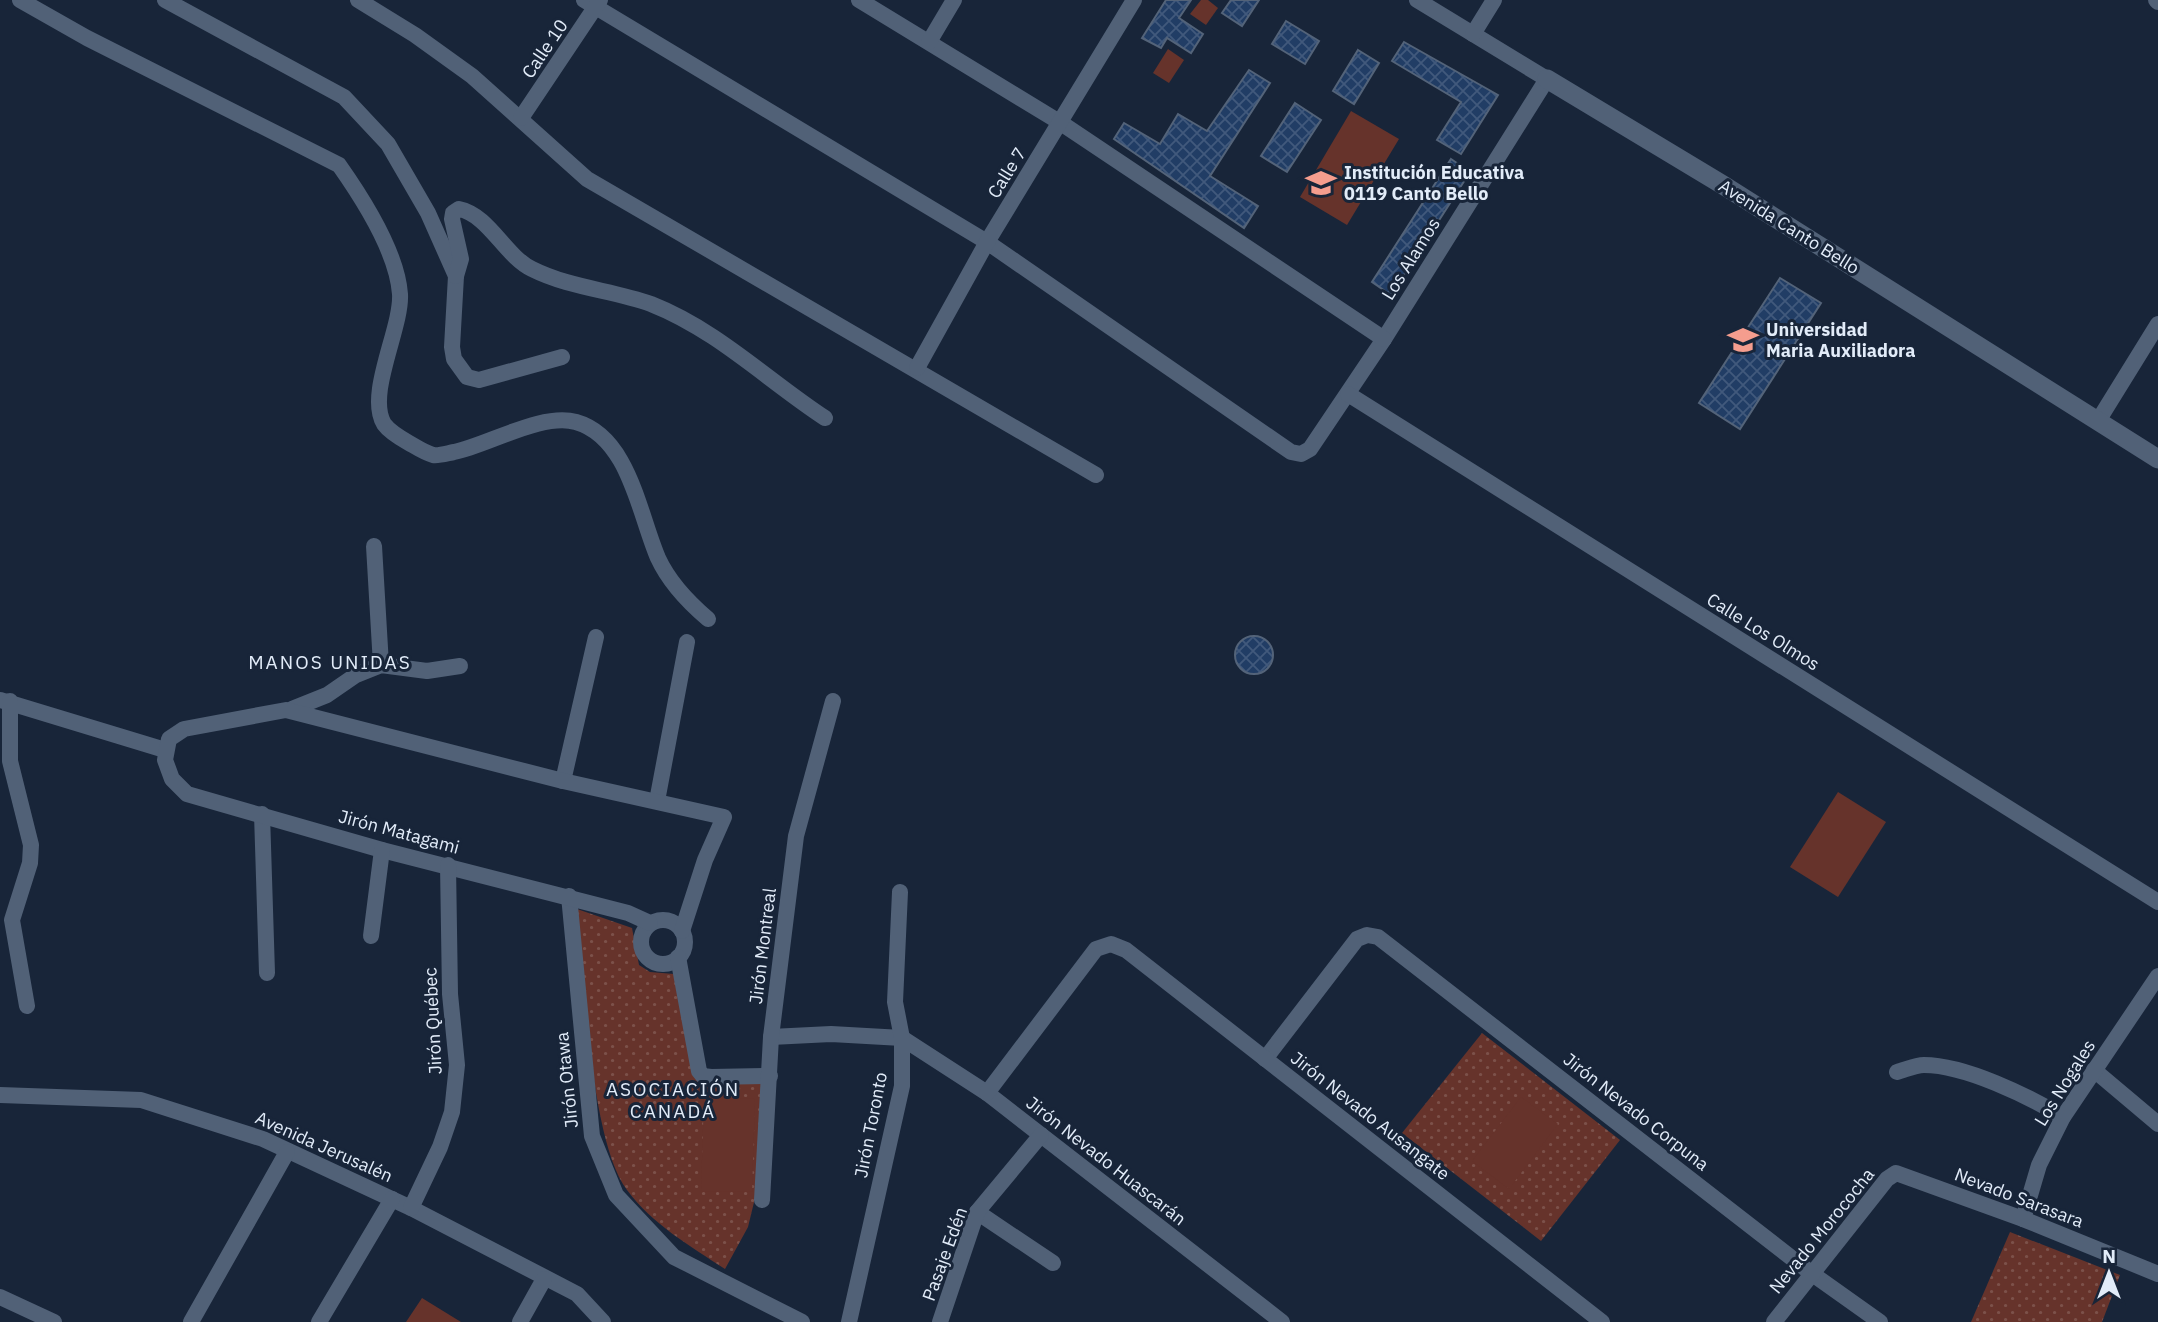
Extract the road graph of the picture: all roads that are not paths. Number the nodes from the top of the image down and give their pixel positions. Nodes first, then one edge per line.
1 (20, 0) edge
2 (165, 0) edge
3 (358, 0) edge
4 (859, 0) edge
5 (954, 0) edge
6 (1134, 0) edge
7 (1417, 0) edge
8 (1494, 0) edge
9 (593, 3) edge
10 (1473, 34) junction
11 (929, 42) junction
12 (1547, 79) junction
13 (521, 118) junction
14 (1061, 123) junction
15 (987, 242) junction
16 (456, 276) junction
17 (2158, 324) edge
18 (1384, 339) junction
19 (562, 358) dead end
20 (917, 368) junction
21 (1348, 394) junction
22 (825, 418) dead end
23 (2098, 421) junction
24 (2158, 459) edge
25 (1096, 475) dead end
26 (374, 546) dead end
27 (708, 619) dead end
28 (596, 637) dead end
29 (687, 642) dead end
30 (381, 664) junction
31 (460, 666) dead end
32 (5, 700) edge
33 (833, 701) dead end
34 (286, 710) junction
35 (165, 750) junction
36 (564, 780) junction
37 (657, 801) junction
38 (261, 814) junction
39 (382, 850) junction
40 (448, 865) junction
41 (900, 892) dead end
42 (569, 896) junction
43 (2158, 902) edge
44 (650, 923) junction
45 (682, 931) junction
46 (371, 936) dead end
47 (678, 957) junction
48 (267, 973) dead end
49 (2158, 976) edge
50 (27, 1006) dead end
51 (771, 1037) junction
52 (902, 1038) junction
53 (1265, 1059) junction
54 (2094, 1070) junction
55 (1897, 1072) dead end
56 (770, 1076) junction
57 (987, 1093) junction
58 (0, 1095) edge
59 (2063, 1117) junction
60 (2158, 1124) edge
61 (1041, 1135) junction
62 (288, 1152) junction
63 (1905, 1174) joint
64 (392, 1199) junction
65 (762, 1200) dead end
66 (411, 1208) junction
67 (977, 1212) junction
68 (2022, 1219) junction
69 (1053, 1263) dead end
70 (1811, 1273) junction
71 (2158, 1274) edge
72 (544, 1279) junction
73 (0, 1297) edge
74 (54, 1322) edge
75 (191, 1322) edge
76 (319, 1322) edge
77 (520, 1322) edge
78 (603, 1322) edge
79 (802, 1322) edge
80 (849, 1322) edge
81 (940, 1322) edge
82 (1282, 1322) edge
83 (1602, 1322) edge
84 (1774, 1322) edge
85 (1880, 1322) edge

1 - 27 street
2 - 16 street
3 - 13 street
4 - 11 street
5 - 11 street
6 - 14 street, Calle 7
7 - 10 street, Avenida Canto Bello
8 - 10 street
9 - 13 street, Calle 10
9 - 15 street
10 - 12 street, Avenida Canto Bello
11 - 14 street
12 - 18 street, Los Alamos
12 - 23 street, Avenida Canto Bello
13 - 20 street
14 - 15 street, Calle 7
14 - 18 street
15 - 20 street, Calle 7
15 - 21 street, Los Alamos
16 - 19 street
16 - 22 street
17 - 23 street
18 - 21 street, Los Alamos
20 - 25 street
21 - 43 street, Calle Los Olmos
23 - 24 street, Avenida Canto Bello
26 - 30 street
28 - 36 street
29 - 37 street
30 - 31 street
30 - 34 street
32 - 35 street
32 - 50 street
33 - 51 street, Jirón Montreal
34 - 35 street
34 - 36 street
35 - 38 street, Jirón Matagami
36 - 37 street
37 - 45 street
38 - 39 street, Jirón Matagami
38 - 48 street
39 - 40 street, Jirón Matagami
39 - 46 street
40 - 42 street, Jirón Matagami
40 - 66 street, Jirón Québec
41 - 52 street, Jirón Toronto
42 - 44 street, Jirón Matagami
42 - 79 street, Jirón Otawa
44 - 45 street
44 - 47 street
45 - 47 street
47 - 56 street
49 - 54 street, Los Nogales
51 - 52 street
51 - 56 street, Jirón Montreal
52 - 57 street, Jirón Nevado Huascarán
52 - 80 street, Jirón Toronto
53 - 57 street, Jirón Nevado Ausangate
53 - 70 street, Jirón Nevado Corpuna
53 - 83 street, Jirón Nevado Ausangate
54 - 59 street, Los Nogales
54 - 60 street
55 - 59 street
56 - 65 street, Jirón Montreal
57 - 61 street, Jirón Nevado Huascarán
58 - 62 street, Avenida Jerusalén
59 - 68 street, Los Nogales
61 - 67 street, Pasaje Edén
61 - 82 street, Jirón Nevado Huascarán
62 - 64 street, Avenida Jerusalén
62 - 75 street
63 - 68 street, Nevado Sarasara
63 - 70 street, Nevado Morococha
64 - 66 street, Avenida Jerusalén
64 - 76 street
66 - 72 street, Avenida Jerusalén
67 - 69 street
67 - 81 street, Pasaje Edén
68 - 71 street, Nevado Sarasara
70 - 84 street, Nevado Morococha
70 - 85 street, Jirón Nevado Corpuna
72 - 77 street
72 - 78 street, Avenida Jerusalén
73 - 74 street

